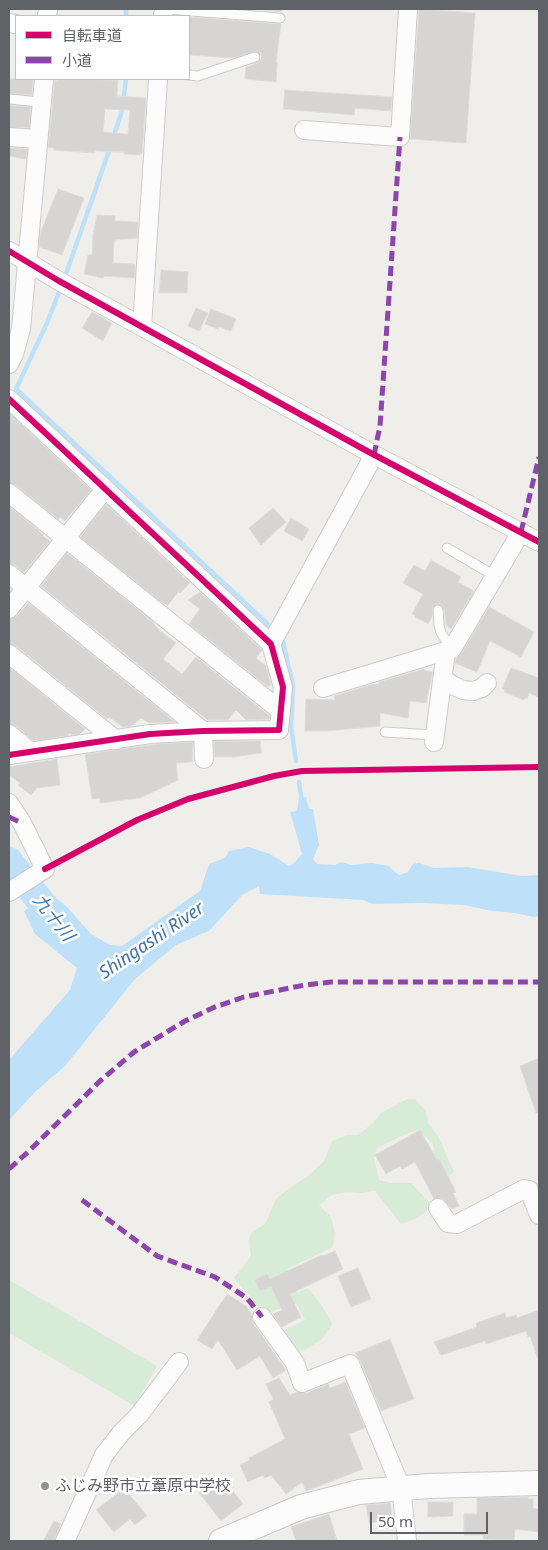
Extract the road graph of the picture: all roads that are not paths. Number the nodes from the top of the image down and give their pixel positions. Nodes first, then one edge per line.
1 (165, 9) edge
2 (408, 9) edge
3 (280, 18) dead end
4 (255, 58) dead end
5 (190, 75) edge
6 (44, 80) edge
7 (158, 80) edge
8 (9, 99) edge
9 (41, 102) junction
10 (304, 130) dead end
11 (9, 137) edge
12 (37, 139) junction
13 (9, 251) edge
14 (26, 261) junction
15 (142, 327) junction
16 (9, 364) edge
17 (9, 399) edge
18 (374, 455) junction
19 (105, 489) junction
20 (9, 493) edge
21 (520, 532) junction
22 (66, 539) junction
23 (539, 542) edge
24 (447, 548) dead end
25 (9, 574) edge
26 (495, 576) junction
27 (26, 588) junction
28 (9, 609) edge
29 (438, 610) dead end
30 (271, 644) junction
31 (449, 650) junction
32 (9, 654) edge
33 (443, 678) junction
34 (487, 683) dead end
35 (323, 688) dead end
36 (281, 710) junction
37 (203, 731) junction
38 (385, 732) dead end
39 (9, 734) edge
40 (435, 739) joint
41 (116, 740) junction
42 (30, 752) junction
43 (9, 755) edge
44 (204, 758) dead end
45 (9, 803) edge
46 (10, 892) edge
47 (438, 1208) dead end
48 (539, 1215) edge
49 (262, 1317) dead end
50 (179, 1362) dead end
51 (539, 1483) edge
52 (402, 1488) junction
53 (65, 1541) edge
54 (221, 1541) edge
55 (407, 1541) edge

1 - 3 lane
2 - 10 street
4 - 5 lane
6 - 9 street
7 - 15 street
8 - 9 lane
9 - 12 street
11 - 12 street
12 - 14 street
13 - 14 street
14 - 15 street
14 - 16 street
15 - 18 street
17 - 19 street
18 - 21 street
18 - 30 street
19 - 22 street
19 - 30 street
20 - 22 street
21 - 23 street
21 - 26 street
22 - 27 street
22 - 36 street
24 - 26 lane
25 - 27 street
26 - 31 street
27 - 28 street
27 - 37 street
29 - 31 lane
30 - 36 street
31 - 33 street
31 - 35 street
32 - 41 street
33 - 34 street
33 - 40 street
36 - 37 street
37 - 41 street
37 - 44 street
38 - 40 lane
39 - 42 street
41 - 42 street
42 - 43 street
45 - 46 street
47 - 48 street
49 - 52 street
50 - 53 street
51 - 52 street
52 - 54 street
52 - 55 street

